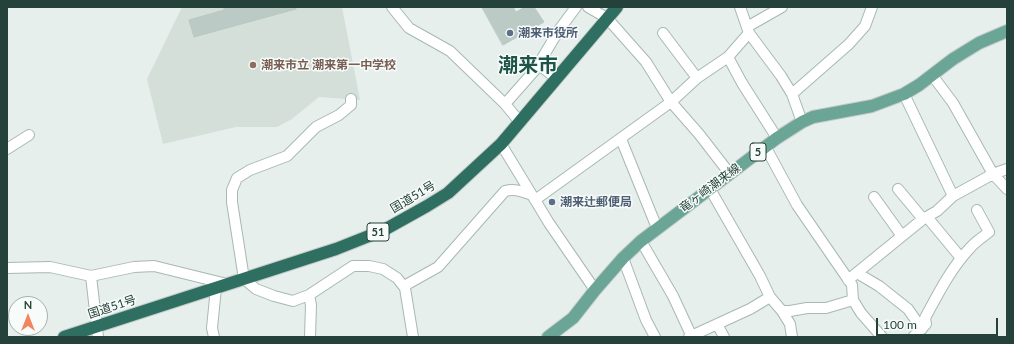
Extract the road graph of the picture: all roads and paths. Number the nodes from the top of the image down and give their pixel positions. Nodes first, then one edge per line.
1 (392, 7) edge
2 (576, 7) edge
3 (588, 7) edge
4 (616, 7) edge
5 (740, 7) edge
6 (782, 7) edge
7 (872, 7) edge
8 (607, 18) junction
9 (748, 30) junction
10 (1007, 31) edge
11 (663, 33) dead end
12 (728, 57) junction
13 (538, 64) junction
14 (932, 75) junction
15 (556, 78) junction
16 (697, 78) junction
17 (792, 94) junction
18 (904, 94) junction
19 (351, 99) dead end
20 (671, 102) junction
21 (505, 104) junction
22 (519, 121) junction
23 (802, 122) junction
24 (29, 135) dead end
25 (621, 138) junction
26 (777, 138) junction
27 (501, 144) junction
28 (765, 146) junction
29 (7, 149) edge
30 (1007, 169) edge
31 (730, 174) junction
32 (993, 174) junction
33 (710, 189) junction
34 (898, 189) dead end
35 (1007, 189) edge
36 (953, 196) junction
37 (874, 197) dead end
38 (534, 198) junction
39 (977, 210) dead end
40 (925, 218) junction
41 (657, 228) junction
42 (902, 236) junction
43 (641, 241) junction
44 (623, 258) junction
45 (961, 258) junction
46 (7, 268) edge
47 (857, 273) junction
48 (91, 276) junction
49 (244, 279) junction
50 (848, 280) junction
51 (221, 286) junction
52 (404, 286) junction
53 (594, 290) junction
54 (309, 295) junction
55 (770, 297) junction
56 (853, 300) junction
57 (782, 311) junction
58 (717, 324) junction
59 (922, 329) junction
60 (97, 332) edge
61 (64, 337) edge
62 (214, 337) edge
63 (310, 337) edge
64 (413, 337) edge
65 (548, 337) edge
66 (655, 337) edge
67 (691, 337) edge
68 (724, 337) edge
69 (792, 337) edge
70 (882, 337) edge
71 (913, 337) edge

1 - 21 street
2 - 13 street
3 - 8 street
4 - 8 highway, 国道51号 / 51
5 - 9 street
6 - 9 street
7 - 17 street
8 - 15 highway, 国道51号 / 51
8 - 20 street
9 - 12 street
9 - 17 street
10 - 14 main road, 竜ヶ崎潮来線 / 5
11 - 16 street
12 - 16 street
12 - 26 street
13 - 15 street
13 - 21 street
14 - 18 main road, 竜ヶ崎潮来線 / 5
14 - 32 street
15 - 22 highway, 国道51号 / 51
16 - 20 street
17 - 23 street
18 - 23 main road, 竜ヶ崎潮来線 / 5
18 - 36 street
19 - 49 street
20 - 25 street
20 - 31 street
21 - 22 street
22 - 27 highway, 国道51号 / 51
23 - 26 main road, 竜ヶ崎潮来線 / 5
24 - 29 street
25 - 38 street
25 - 41 street
26 - 28 main road, 竜ヶ崎潮来線 / 5
27 - 38 street
27 - 49 highway, 国道51号 / 51
28 - 31 main road, 竜ヶ崎潮来線 / 5
28 - 50 street
30 - 32 street
31 - 33 main road, 竜ヶ崎潮来線 / 5
32 - 35 street
32 - 36 street
33 - 41 main road, 竜ヶ崎潮来線 / 5
33 - 55 street
34 - 40 street
36 - 40 street
37 - 42 street
38 - 52 street
38 - 53 street
39 - 45 street
40 - 42 street
40 - 45 street
41 - 43 main road, 竜ヶ崎潮来線 / 5
42 - 47 street
43 - 44 main road, 竜ヶ崎潮来線 / 5
43 - 67 street
44 - 53 main road, 竜ヶ崎潮来線 / 5
44 - 66 street
45 - 59 street
46 - 48 street
47 - 50 street
47 - 59 street
48 - 51 street
48 - 60 street
49 - 51 highway, 国道51号 / 51
49 - 54 street
50 - 56 street
51 - 60 highway, 国道51号 / 51
51 - 62 street
52 - 54 street
52 - 64 street
53 - 65 main road, 竜ヶ崎潮来線 / 5
54 - 63 street
55 - 57 street
55 - 58 street
56 - 57 street
56 - 70 street
57 - 69 street
58 - 67 street
58 - 68 street
59 - 71 street
60 - 61 highway, 国道51号 / 51

